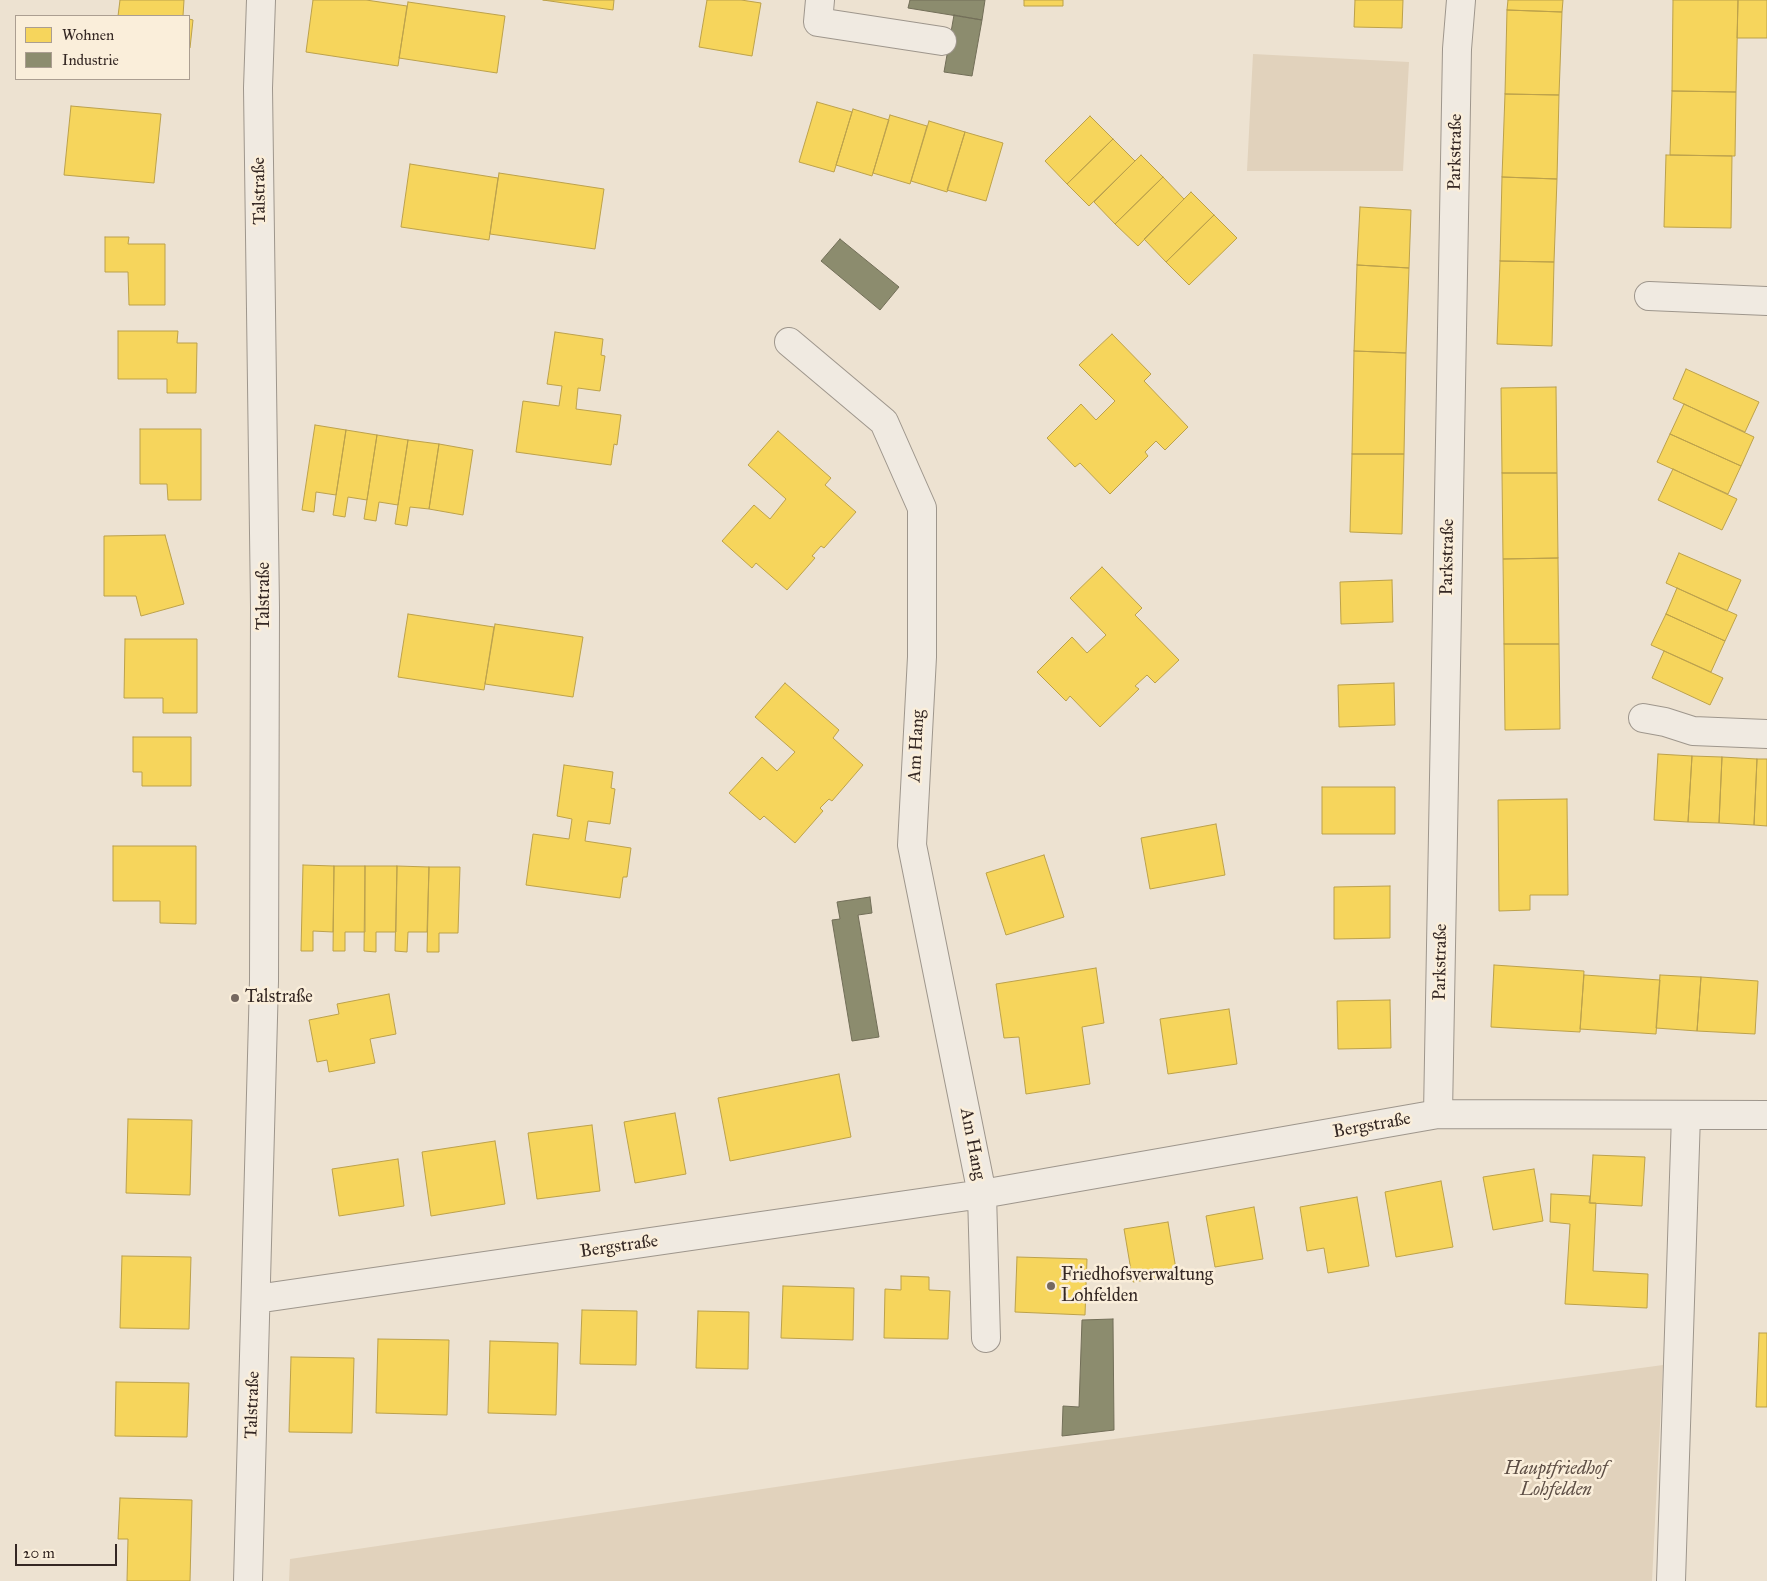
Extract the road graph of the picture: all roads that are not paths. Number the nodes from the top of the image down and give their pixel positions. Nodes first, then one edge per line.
1 (261, 0) edge
2 (1461, 0) edge
3 (819, 11) edge
4 (942, 41) dead end
5 (1649, 296) dead end
6 (1767, 301) edge
7 (789, 342) dead end
8 (1643, 718) dead end
9 (1767, 734) edge
10 (1438, 1114) junction
11 (1686, 1115) junction
12 (1767, 1115) edge
13 (982, 1194) junction
14 (256, 1299) junction
15 (986, 1338) dead end
16 (248, 1581) edge
17 (1671, 1581) edge

1 - 14 street, Talstraße
2 - 10 street, Parkstraße
3 - 4 street
5 - 6 street
7 - 13 street, Am Hang
8 - 9 street
10 - 11 street, Bergstraße
10 - 13 street, Bergstraße
11 - 12 street, Bergstraße
11 - 17 street
13 - 14 street, Bergstraße
13 - 15 street
14 - 16 street, Talstraße

